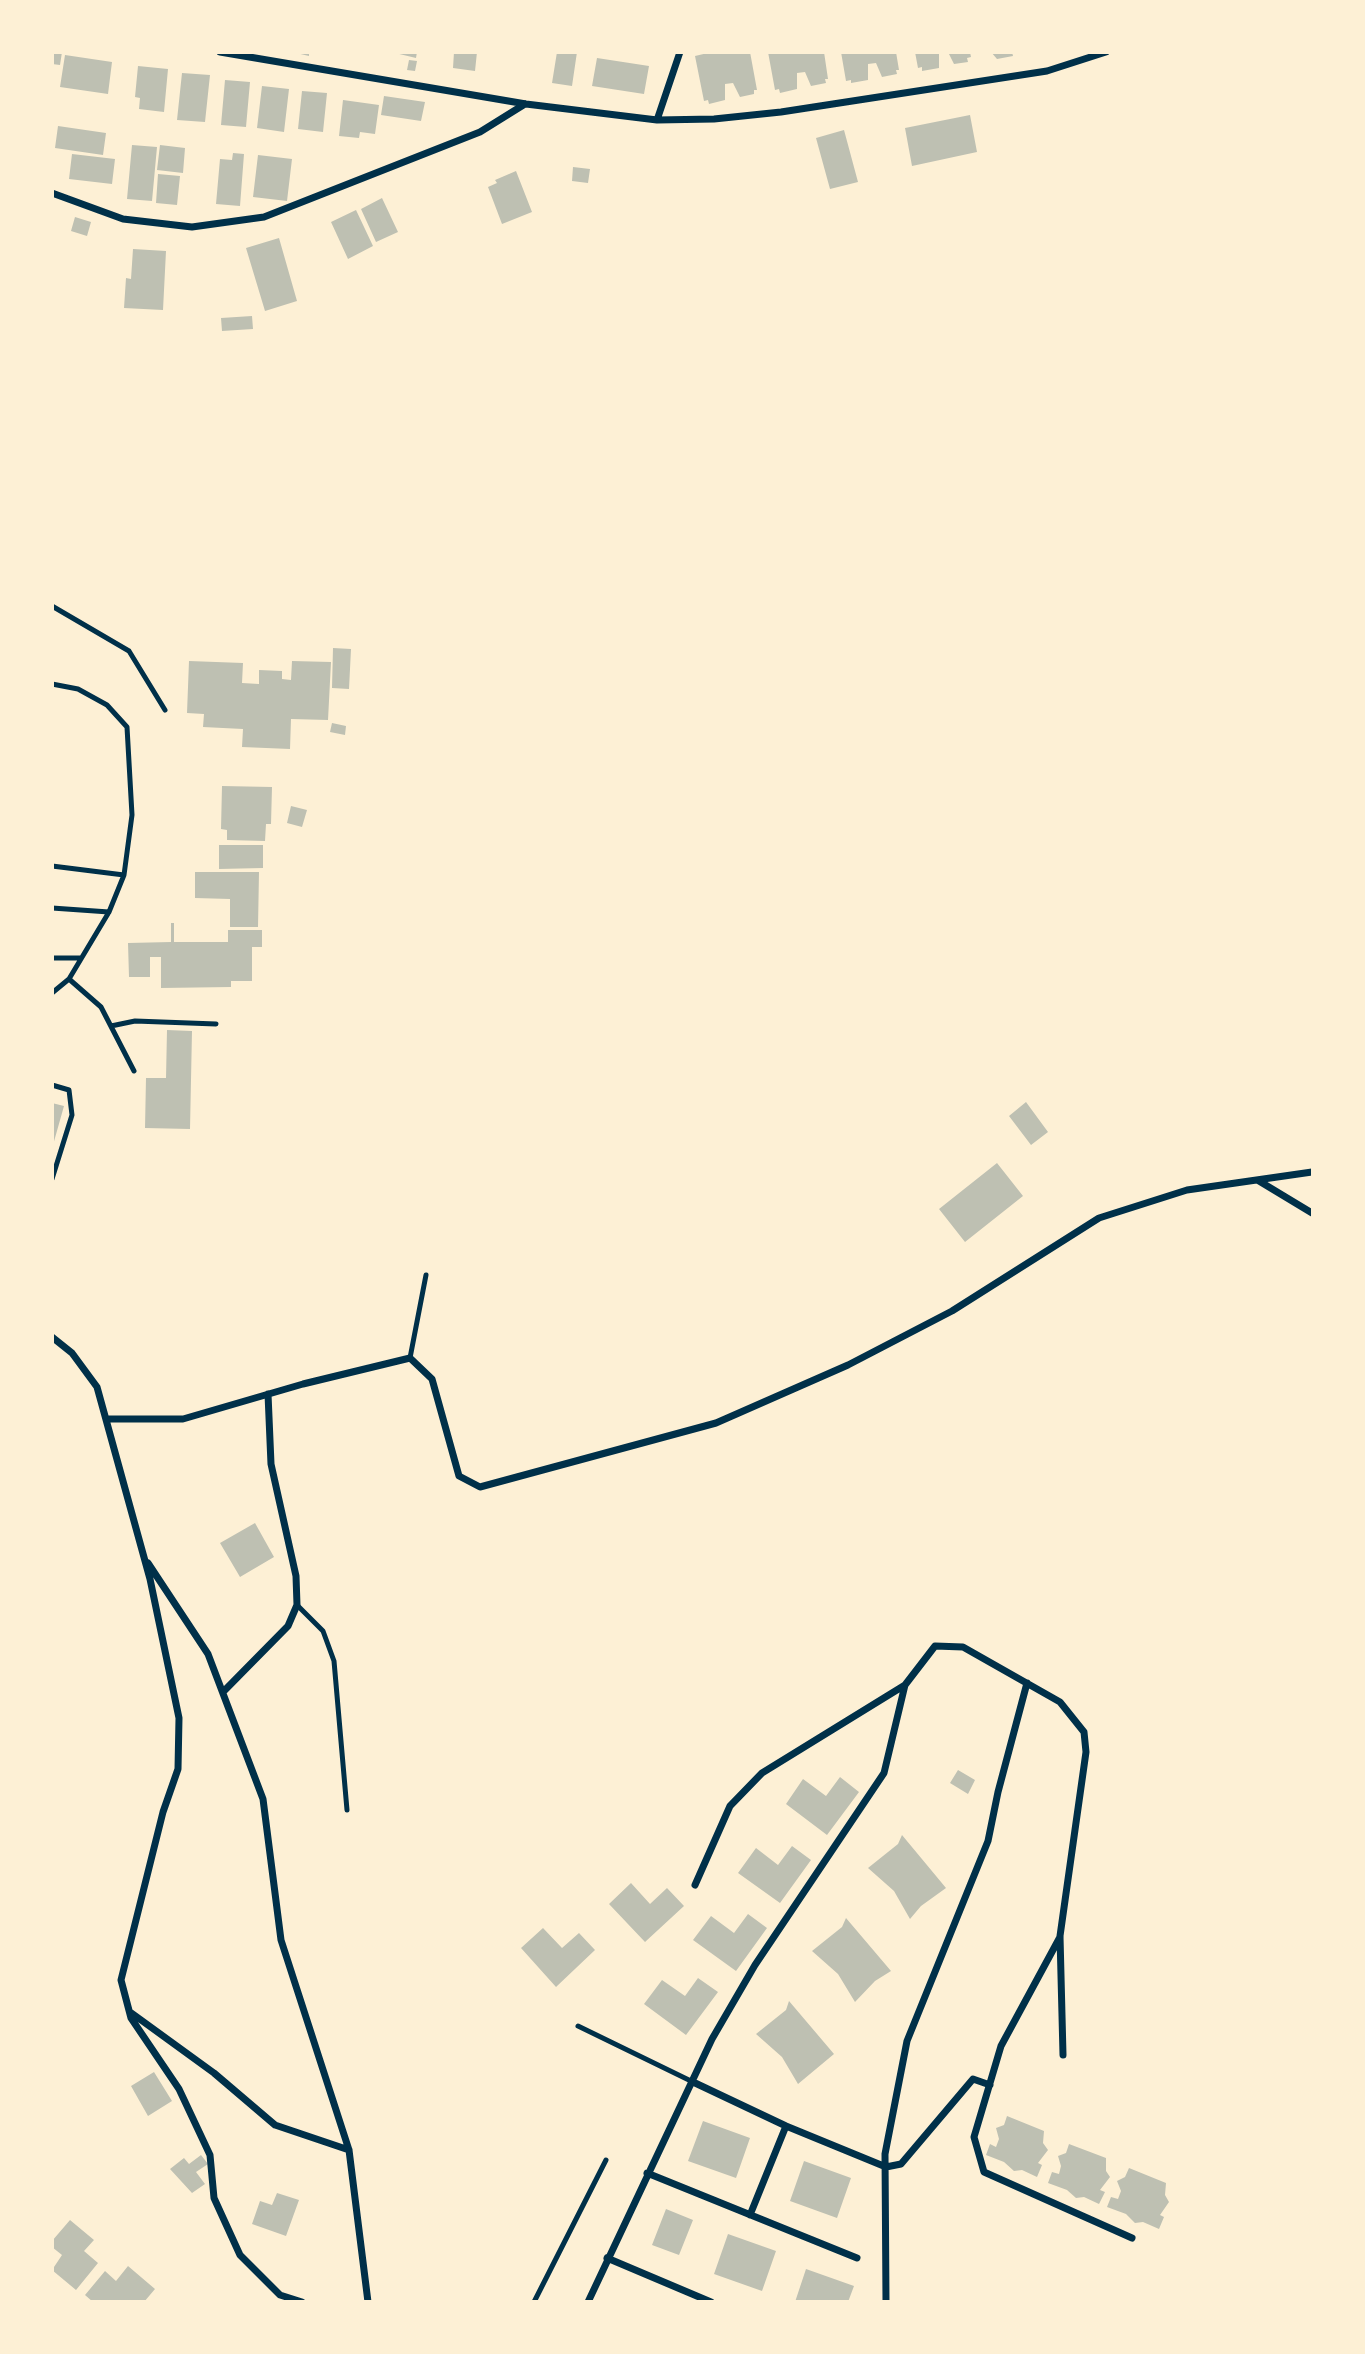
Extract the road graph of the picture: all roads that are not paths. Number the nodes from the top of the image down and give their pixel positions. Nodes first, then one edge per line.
1 (220, 52) edge
2 (680, 52) edge
3 (1103, 54) edge
4 (526, 104) junction
5 (657, 120) junction
6 (52, 193) edge
7 (52, 606) edge
8 (52, 684) edge
9 (165, 710) dead end
10 (52, 866) edge
11 (124, 875) junction
12 (52, 908) edge
13 (109, 912) junction
14 (52, 958) edge
15 (81, 958) junction
16 (69, 979) junction
17 (52, 993) edge
18 (216, 1024) dead end
19 (111, 1026) junction
20 (134, 1071) dead end
21 (52, 1084) edge
22 (1312, 1172) edge
23 (52, 1180) edge
24 (1259, 1181) junction
25 (1312, 1213) edge
26 (426, 1275) dead end
27 (52, 1337) edge
28 (410, 1359) junction
29 (268, 1394) junction
30 (106, 1419) junction
31 (144, 1558) junction
32 (297, 1605) junction
33 (1027, 1683) junction
34 (905, 1685) junction
35 (223, 1692) junction
36 (347, 1810) dead end
37 (695, 1885) dead end
38 (1060, 1936) junction
39 (129, 2011) junction
40 (578, 2026) dead end
41 (1063, 2055) dead end
42 (694, 2082) junction
43 (990, 2085) junction
44 (786, 2126) junction
45 (349, 2150) junction
46 (606, 2161) dead end
47 (886, 2167) junction
48 (647, 2173) junction
49 (750, 2215) junction
50 (1132, 2238) dead end
51 (607, 2258) junction
52 (857, 2258) dead end
53 (706, 2300) edge
54 (302, 2301) edge
55 (368, 2301) edge
56 (534, 2301) edge
57 (588, 2301) edge
58 (886, 2301) edge

1 - 4 street
2 - 5 street
3 - 5 street
4 - 5 street
4 - 6 street
7 - 9 lane
8 - 11 lane
10 - 11 lane
11 - 13 lane
12 - 13 lane
13 - 15 lane
14 - 15 lane
15 - 16 lane
16 - 17 lane
16 - 19 lane
18 - 19 lane
19 - 20 lane
21 - 23 lane
22 - 24 street
24 - 25 street
24 - 28 street
26 - 28 lane
27 - 30 street
28 - 29 street
29 - 30 street
29 - 32 street
30 - 31 street
31 - 35 street
31 - 39 street
32 - 35 street
32 - 36 lane
33 - 34 street
33 - 38 street
33 - 47 street
34 - 37 street
34 - 42 street
35 - 45 street
38 - 41 street
38 - 43 street
39 - 45 street
39 - 54 street
40 - 42 lane
42 - 44 street
42 - 48 street
43 - 47 street
43 - 50 street
44 - 47 street
44 - 49 street
45 - 55 street
46 - 56 lane
47 - 58 street
48 - 49 street
48 - 51 street
49 - 52 street
51 - 53 street
51 - 57 street

